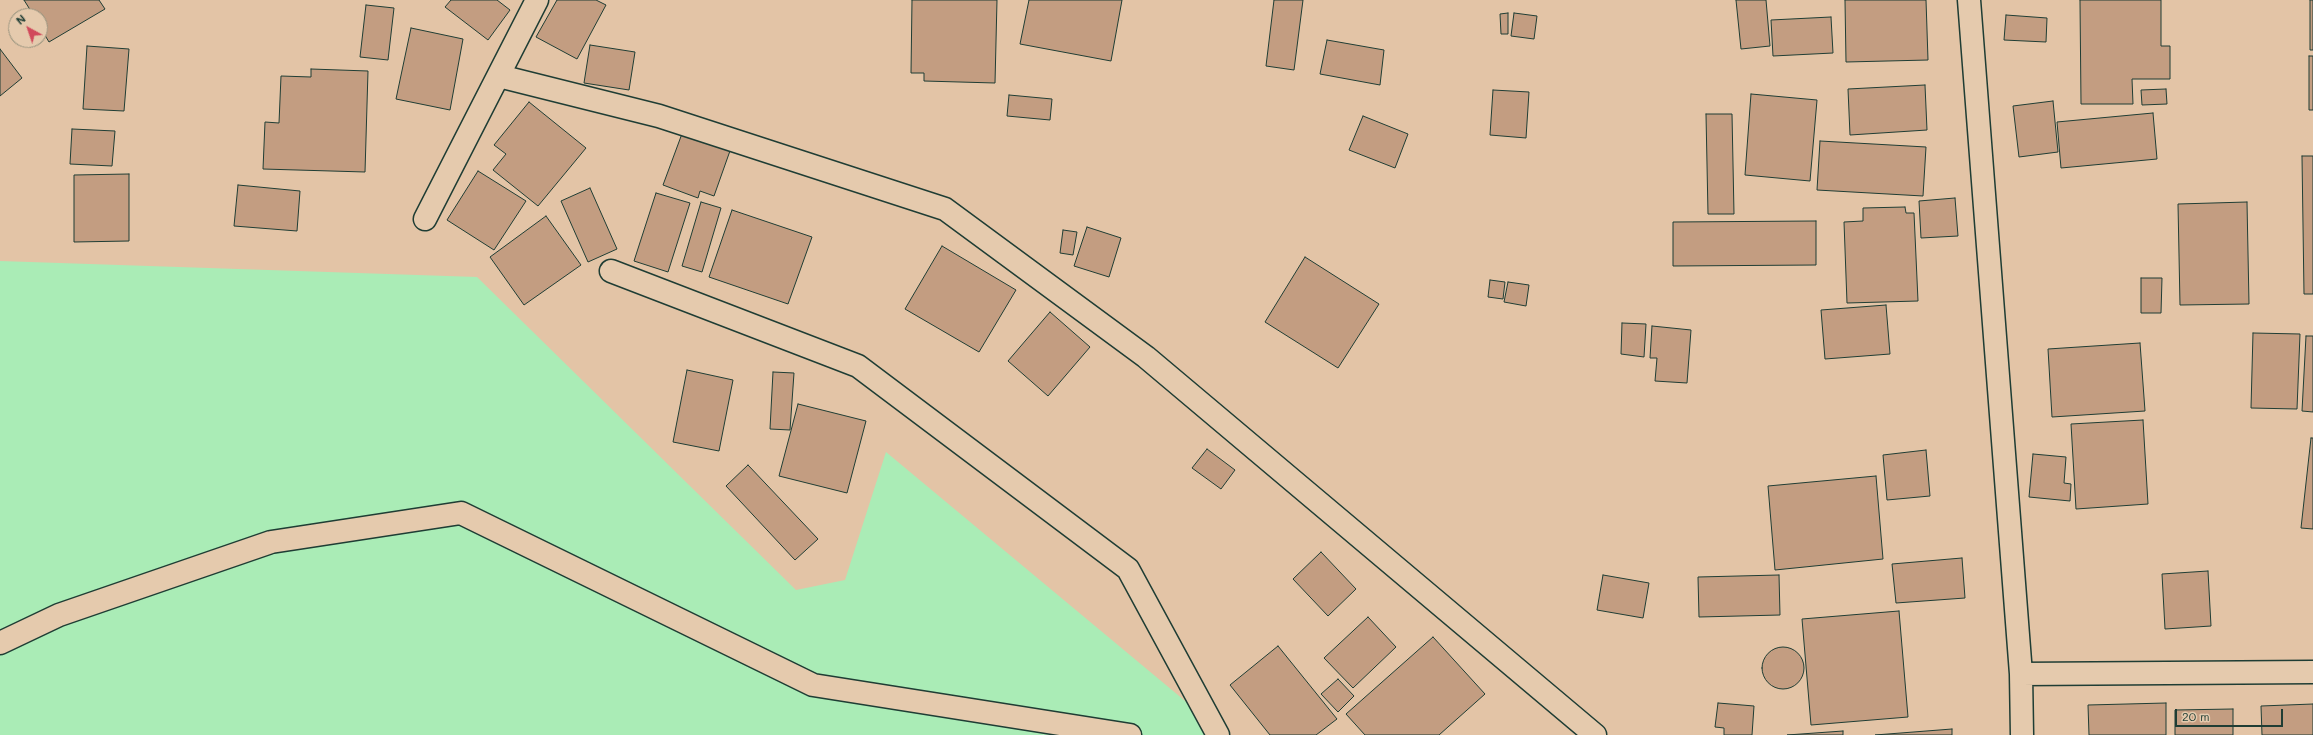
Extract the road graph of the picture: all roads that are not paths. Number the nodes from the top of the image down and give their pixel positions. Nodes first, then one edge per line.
1 (537, 0) edge
2 (1969, 0) edge
3 (499, 76) junction
4 (425, 219) dead end
5 (611, 271) dead end
6 (0, 643) edge
7 (2313, 672) edge
8 (2021, 674) junction
9 (1130, 735) edge
10 (1218, 735) edge
11 (1595, 735) edge
12 (2022, 735) edge

1 - 3 street
2 - 8 street
3 - 4 street
3 - 11 street
5 - 10 street
6 - 9 street
7 - 8 street
8 - 12 street

